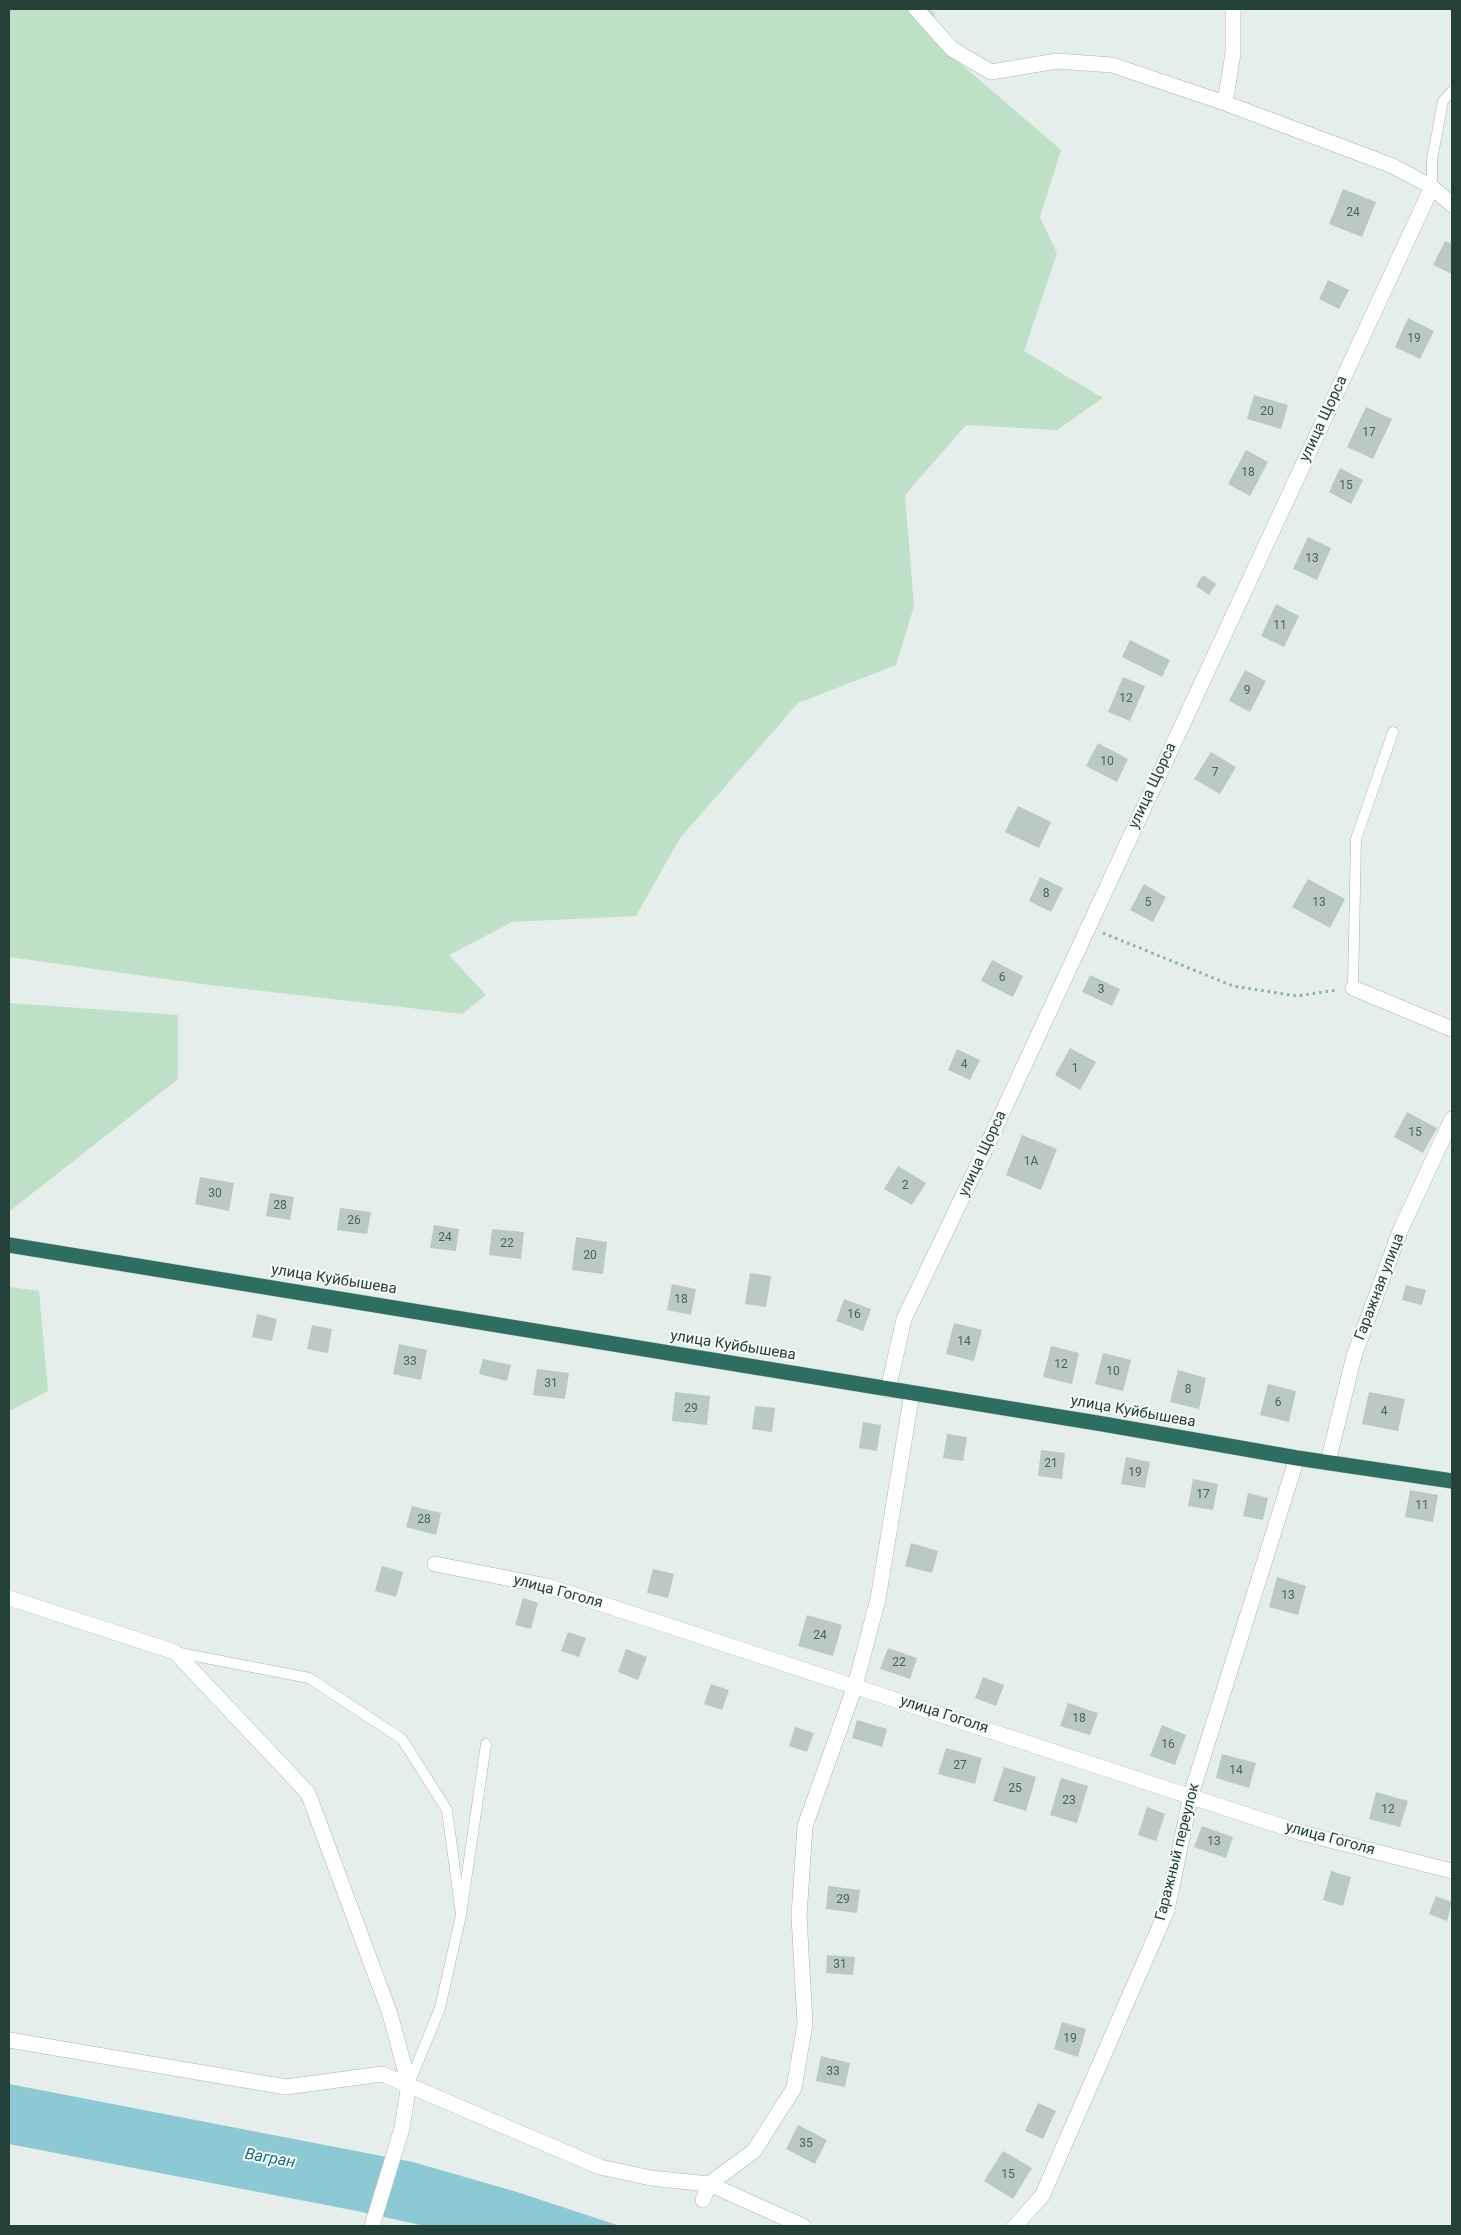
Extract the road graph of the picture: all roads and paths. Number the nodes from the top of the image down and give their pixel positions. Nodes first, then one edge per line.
1 (916, 9) edge
2 (1233, 9) edge
3 (1452, 91) edge
4 (1225, 103) junction
5 (1432, 187) junction
6 (1452, 205) edge
7 (1393, 732) dead end
8 (1088, 927) junction
9 (1353, 988) junction
10 (1452, 1029) edge
11 (1452, 1119) edge
12 (9, 1245) edge
13 (888, 1390) junction
14 (912, 1393) junction
15 (1297, 1458) junction
16 (1328, 1462) junction
17 (1452, 1481) edge
18 (435, 1564) dead end
19 (9, 1598) edge
20 (175, 1652) junction
21 (855, 1686) junction
22 (486, 1744) dead end
23 (1191, 1796) junction
24 (1452, 1871) edge
25 (461, 1915) junction
26 (9, 2040) edge
27 (409, 2084) junction
28 (709, 2184) junction
29 (703, 2200) dead end
30 (372, 2226) edge
31 (803, 2226) edge
32 (1015, 2226) edge

1 - 4 street
2 - 4 street
3 - 5 lane
4 - 5 street
5 - 6 street
5 - 8 street, улица Щорса
7 - 9 lane
8 - 9 path
8 - 13 street, улица Щорса
9 - 10 street
11 - 16 street, Гаражная улица
12 - 13 highway, улица Куйбышева
13 - 14 highway, улица Куйбышева
14 - 15 highway, улица Куйбышева
14 - 21 street
15 - 16 highway, улица Куйбышева
15 - 23 street, Гаражный переулок
16 - 17 highway, улица Куйбышева
18 - 21 street, улица Гоголя
19 - 20 street
20 - 25 lane
20 - 27 street
21 - 23 street, улица Гоголя
21 - 28 street
22 - 25 lane
23 - 24 street, улица Гоголя
23 - 32 street, Гаражный переулок
25 - 27 lane
26 - 27 street
27 - 28 street
27 - 30 street
28 - 29 street
28 - 31 street

